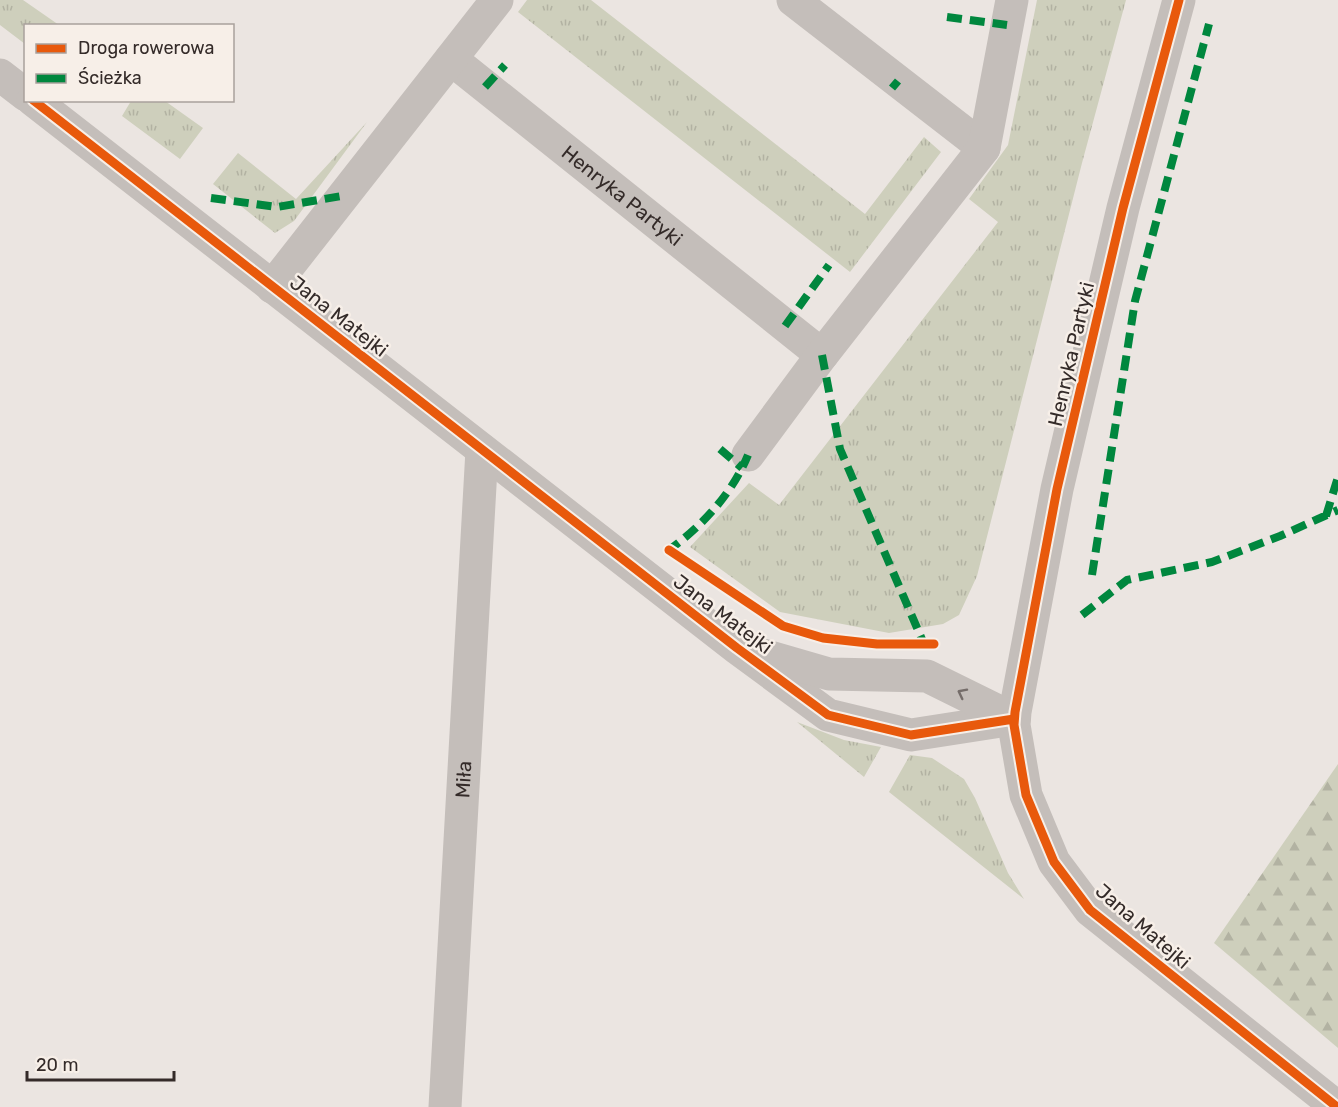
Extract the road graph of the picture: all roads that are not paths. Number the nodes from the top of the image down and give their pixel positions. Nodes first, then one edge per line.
1 (497, 0) edge
2 (793, 0) edge
3 (1012, 0) edge
4 (1179, 0) edge
5 (451, 59) junction
6 (0, 75) edge
7 (24, 93) edge
8 (36, 102) edge
9 (984, 148) junction
10 (272, 287) junction
11 (822, 355) junction
12 (482, 450) junction
13 (748, 454) dead end
14 (736, 648) junction
15 (1014, 719) junction
16 (445, 1107) edge
17 (1337, 1107) edge

1 - 5 street
2 - 9 street
3 - 9 street
4 - 15 street, Henryka Partyki
5 - 10 street
5 - 11 street, Henryka Partyki
6 - 7 street
8 - 10 street, Jana Matejki
9 - 11 street
10 - 12 street, Jana Matejki
11 - 13 street
12 - 14 street, Jana Matejki
12 - 16 street, Miła
15 -> 14 street, Jana Matejki
14 - 15 street, Jana Matejki
15 - 17 street, Jana Matejki

